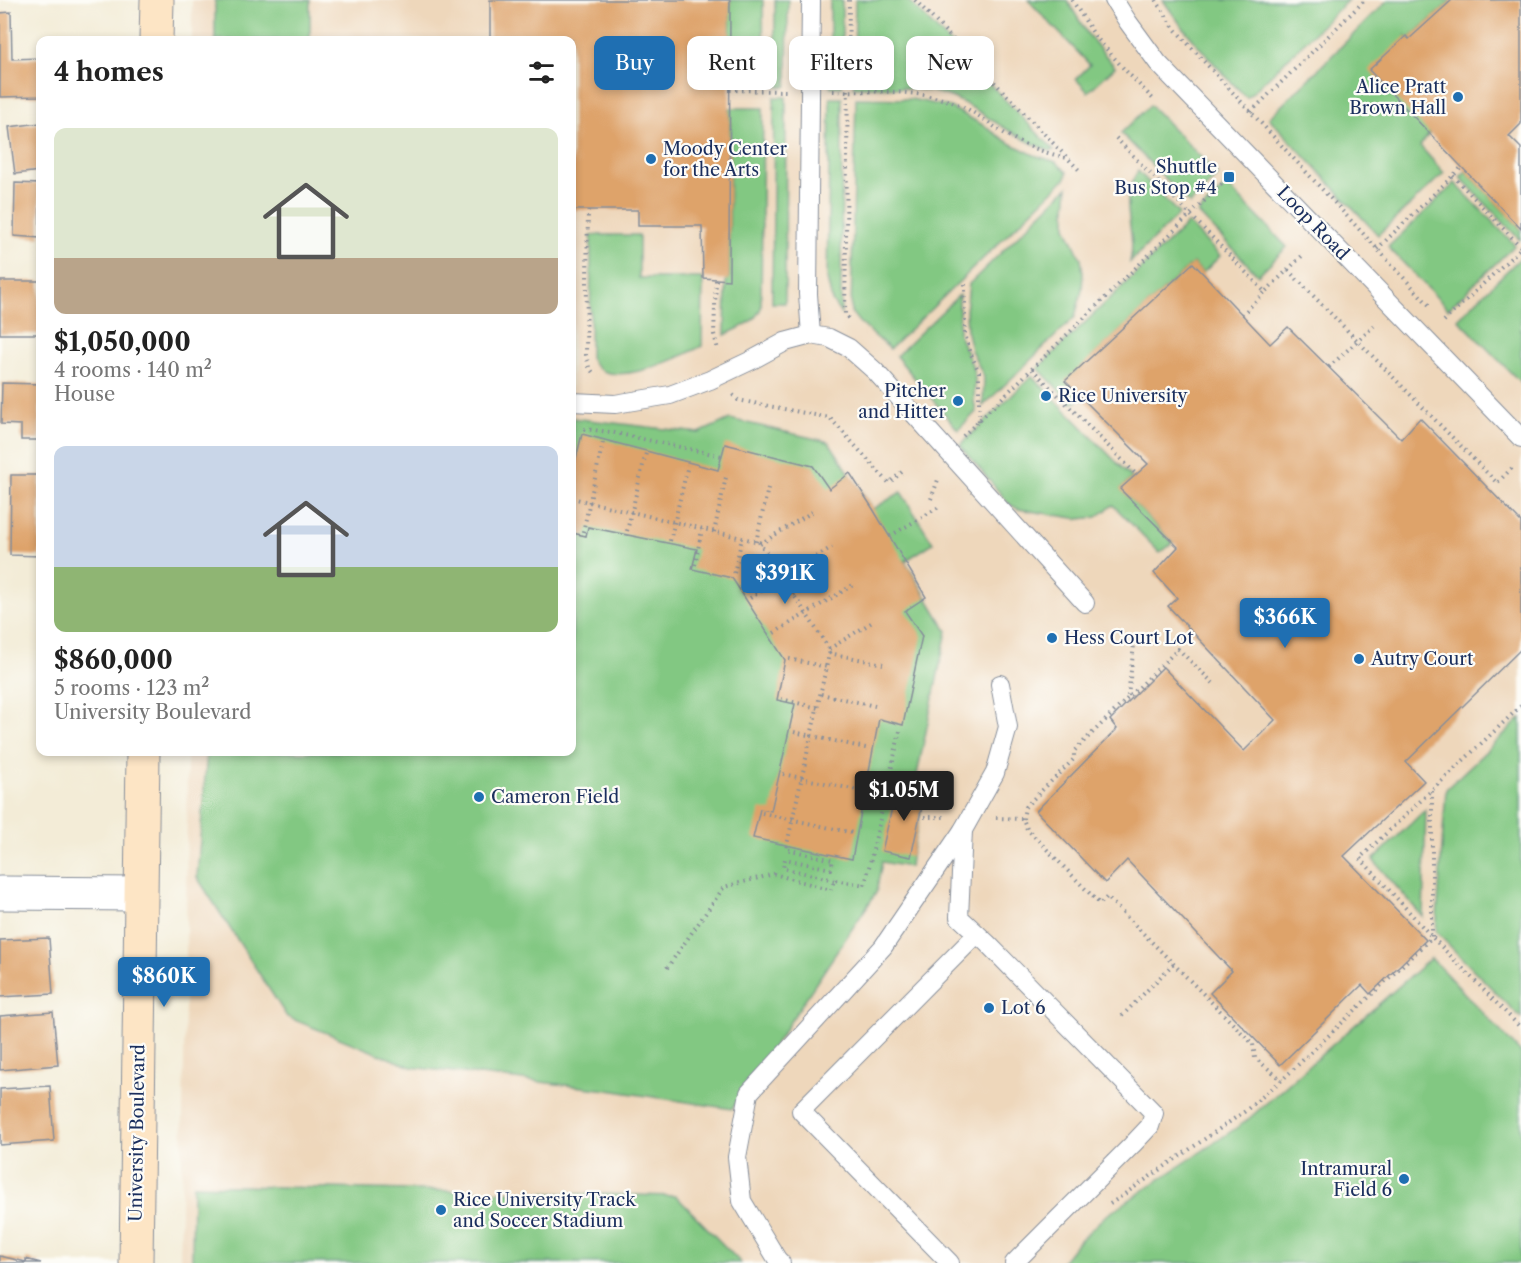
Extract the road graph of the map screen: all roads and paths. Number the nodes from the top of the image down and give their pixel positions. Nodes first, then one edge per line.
1 (157, 0) edge
2 (811, 0) edge
3 (849, 0) edge
4 (915, 0) edge
5 (1072, 0) edge
6 (1114, 0) edge
7 (1156, 0) edge
8 (1365, 0) edge
9 (156, 36) edge
10 (730, 90) dead end
11 (810, 91) junction
12 (849, 92) junction
13 (1155, 101) dead end
14 (1251, 112) junction
15 (1116, 138) dead end
16 (1067, 158) junction
17 (1462, 167) dead end
18 (1081, 172) dead end
19 (1453, 176) junction
20 (1229, 177) dead end
21 (588, 210) dead end
22 (1190, 215) junction
23 (1521, 247) edge
24 (1377, 249) junction
25 (1304, 255) dead end
26 (1288, 270) junction
27 (716, 279) dead end
28 (964, 284) dead end
29 (1265, 292) junction
30 (1430, 305) dead end
31 (1437, 313) dead end
32 (1242, 315) dead end
33 (854, 324) dead end
34 (1374, 326) dead end
35 (811, 335) junction
36 (1358, 341) junction
37 (718, 350) dead end
38 (1329, 368) dead end
39 (1032, 369) junction
40 (594, 374) dead end
41 (728, 391) dead end
42 (576, 402) edge
43 (979, 421) junction
44 (581, 428) dead end
45 (1521, 438) edge
46 (603, 442) dead end
47 (948, 451) junction
48 (646, 453) dead end
49 (722, 456) dead end
50 (688, 465) dead end
51 (1512, 468) dead end
52 (903, 471) dead end
53 (1136, 474) dead end
54 (726, 477) dead end
55 (768, 488) dead end
56 (576, 499) edge
57 (590, 502) junction
58 (939, 507) dead end
59 (632, 512) junction
60 (812, 512) dead end
61 (675, 522) junction
62 (702, 529) junction
63 (627, 531) dead end
64 (584, 532) dead end
65 (714, 532) junction
66 (890, 536) dead end
67 (742, 538) junction
68 (670, 541) dead end
69 (758, 543) junction
70 (832, 547) dead end
71 (695, 565) dead end
72 (734, 573) dead end
73 (782, 578) junction
74 (821, 578) dead end
75 (853, 585) dead end
76 (794, 595) junction
77 (750, 598) dead end
78 (1086, 603) dead end
79 (806, 614) junction
80 (874, 621) dead end
81 (774, 633) dead end
82 (1134, 645) dead end
83 (829, 651) junction
84 (789, 659) dead end
85 (883, 664) dead end
86 (826, 667) junction
87 (1213, 682) dead end
88 (1000, 684) dead end
89 (821, 694) junction
90 (1128, 697) junction
91 (782, 699) dead end
92 (876, 706) dead end
93 (1521, 706) edge
94 (818, 708) junction
95 (900, 731) dead end
96 (794, 732) dead end
97 (811, 736) junction
98 (870, 749) dead end
99 (143, 756) edge
100 (783, 774) dead end
101 (802, 777) junction
102 (1432, 789) junction
103 (861, 791) dead end
104 (762, 813) dead end
105 (924, 817) dead end
106 (793, 819) junction
107 (1023, 819) junction
108 (967, 824) junction
109 (853, 833) dead end
110 (834, 880) junction
111 (0, 892) edge
112 (140, 894) junction
113 (977, 934) junction
114 (1432, 937) junction
115 (1173, 964) junction
116 (667, 968) dead end
117 (1122, 1016) dead end
118 (1521, 1028) edge
119 (1282, 1080) junction
120 (1107, 1205) dead end
121 (136, 1263) edge
122 (781, 1263) edge
123 (950, 1263) edge
124 (1014, 1263) edge

1 - 9 main road
2 - 11 lane
3 - 12 path
4 - 16 path
5 - 13 path
6 - 45 lane, Loop Road
7 - 14 path
8 - 14 path
10 - 11 path
11 - 12 path
11 - 35 lane
12 - 16 path
12 - 33 path
14 - 24 path
15 - 22 path
16 - 18 path
17 - 19 path
19 - 23 path
19 - 24 path
20 - 22 path
21 - 40 path
22 - 29 path
22 - 39 path
23 - 31 path
24 - 30 path
25 - 26 path
26 - 29 path
26 - 36 path
27 - 37 path
28 - 43 path
29 - 32 path
34 - 36 path
35 - 42 lane
35 - 47 lane
36 - 38 path
36 - 51 path
39 - 43 path
39 - 53 path
41 - 52 path
43 - 47 path
44 - 49 path
46 - 57 path
47 - 78 lane
48 - 59 path
50 - 61 path
54 - 65 path
55 - 69 path
56 - 57 path
57 - 59 path
57 - 64 path
58 - 66 path
59 - 61 path
59 - 63 path
60 - 69 path
61 - 62 path
61 - 68 path
62 - 65 path
62 - 71 path
65 - 67 path
67 - 69 path
67 - 72 path
69 - 73 path
70 - 73 path
73 - 76 path
73 - 77 path
74 - 76 path
75 - 79 path
76 - 79 path
79 - 81 path
79 - 83 path
80 - 83 path
82 - 90 path
83 - 85 path
83 - 86 path
84 - 86 path
86 - 89 path
87 - 90 path
88 - 108 lane
89 - 92 path
89 - 94 path
90 - 107 path
91 - 94 path
93 - 102 path
94 - 97 path
95 - 110 path
96 - 97 path
97 - 98 path
97 - 101 path
99 - 112 main road, University Boulevard
100 - 101 path
101 - 103 path
101 - 106 path
102 - 114 path
102 - 114 path
104 - 106 path
105 - 108 path
106 - 109 path
106 - 110 path
107 - 108 path
107 - 115 path
108 - 113 lane
108 - 122 lane
110 - 116 path
111 - 112 street
112 - 121 main road, University Boulevard
113 - 123 lane
113 - 124 lane
114 - 118 path
114 - 119 path
115 - 117 path
115 - 119 path
119 - 120 path

